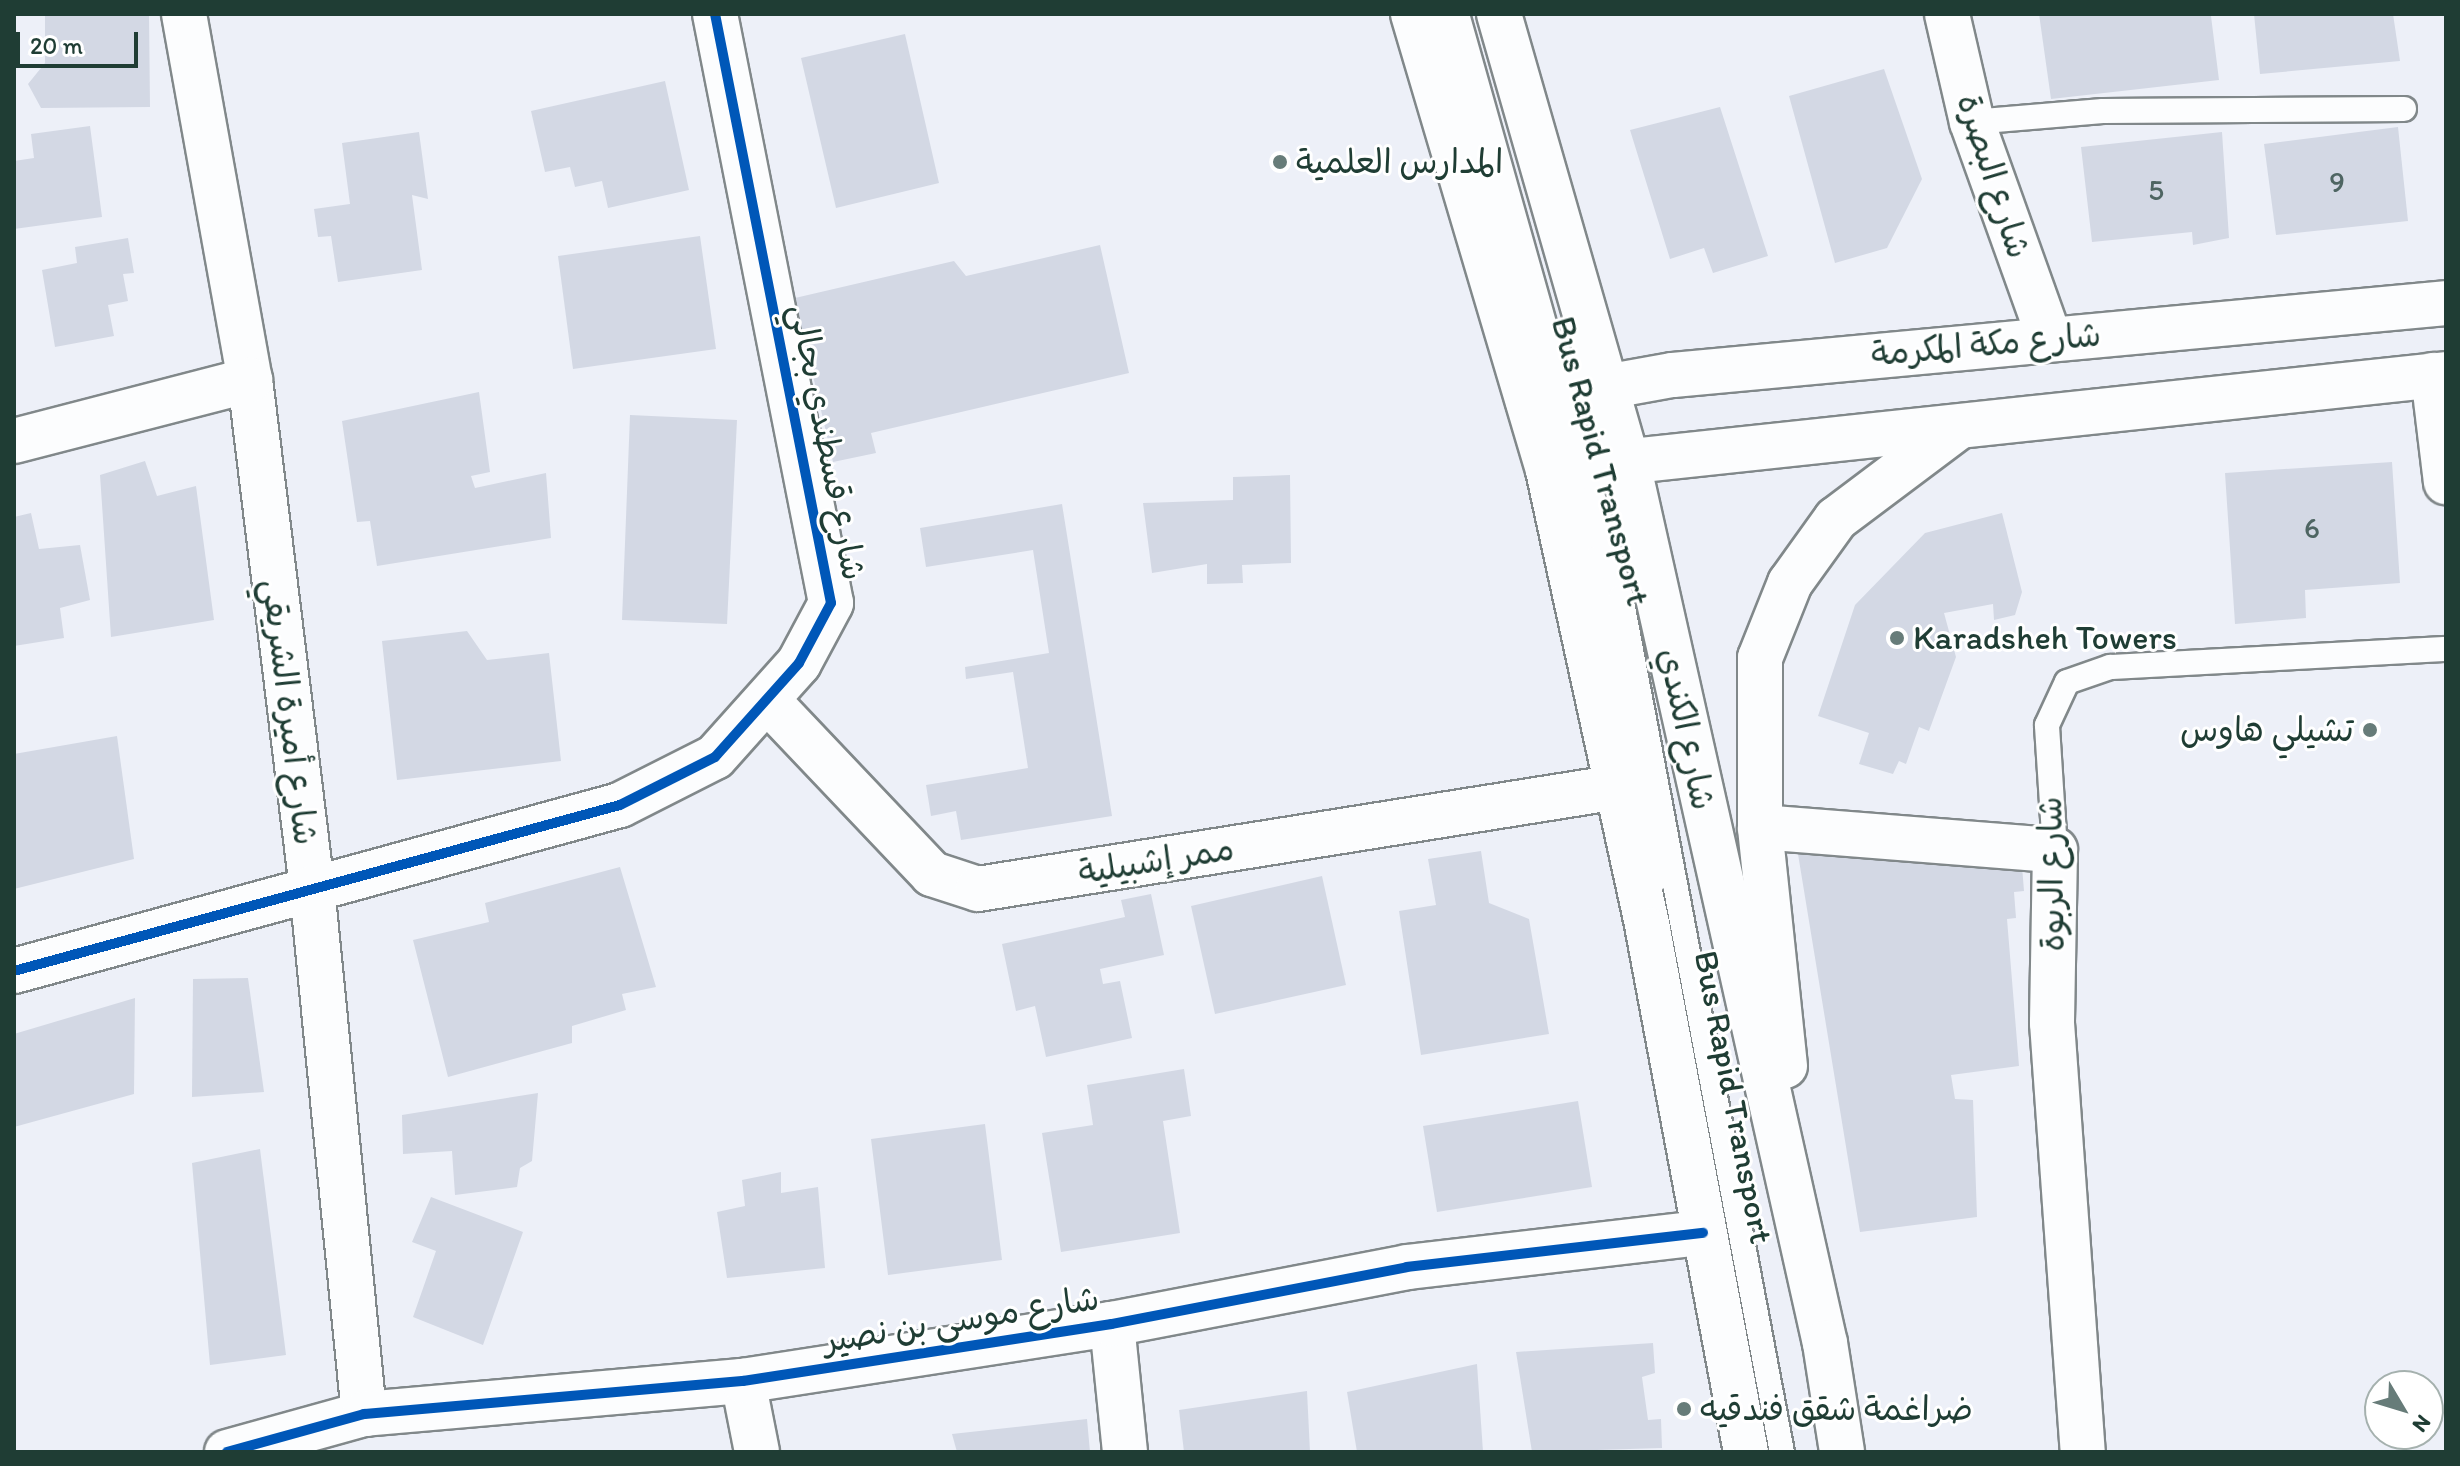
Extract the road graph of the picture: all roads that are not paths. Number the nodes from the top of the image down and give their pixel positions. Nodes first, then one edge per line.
1 (184, 14) edge
2 (715, 14) edge
3 (1413, 14) edge
4 (1436, 14) edge
5 (1457, 14) edge
6 (1499, 14) edge
7 (1947, 14) edge
8 (2404, 109) dead end
9 (1972, 122) junction
10 (2446, 303) edge
11 (2049, 337) junction
12 (2439, 374) edge
13 (250, 380) junction
14 (1563, 395) junction
15 (1958, 427) junction
16 (14, 441) edge
17 (1584, 465) junction
18 (2446, 482) edge
19 (2446, 649) edge
20 (767, 700) junction
21 (1618, 787) junction
22 (1760, 827) junction
23 (2055, 850) junction
24 (312, 888) junction
25 (14, 971) edge
26 (1787, 1172) junction
27 (1703, 1233) junction
28 (1112, 1324) junction
29 (743, 1381) junction
30 (364, 1414) junction
31 (227, 1452) edge
32 (757, 1452) edge
33 (1125, 1452) edge
34 (1746, 1452) edge
35 (1767, 1452) edge
36 (1782, 1452) edge
37 (1842, 1452) edge
38 (2083, 1452) edge

1 - 13 street, شارع أميرة الشريقي
2 - 20 street, شارع قسطندي بجالي
3 - 14 street, شارع الكندي
4 - 14 lane, Bus Rapid Transport
5 - 14 lane, Bus Rapid Transport
6 - 14 street, شارع الكندي
7 - 9 street, شارع البصرة
8 - 9 lane
9 - 11 street, شارع البصرة
10 - 11 street, شارع مكة المكرمة
11 - 14 street, شارع مكة المكرمة
12 - 15 street
12 - 18 street
13 - 16 street
13 - 24 street, شارع أميرة الشريقي
14 - 17 street, شارع الكندي
14 - 17 street, شارع الكندي
15 - 17 street
15 - 22 street
17 - 21 street, شارع الكندي
17 - 26 street, شارع الكندي
17 - 35 lane, Bus Rapid Transport
17 - 36 lane, Bus Rapid Transport
19 - 23 lane, شارع الربوة
20 - 21 street, ممر إشبيلية
20 - 24 street, شارع قسطندي بجالي
21 - 27 street, شارع الكندي
22 - 23 street
22 - 26 street
23 - 38 street, شارع الربوة
24 - 25 street, شارع قسطندي بجالي
24 - 30 street, شارع أميرة الشريقي
26 - 37 street, شارع الكندي
27 - 28 street, شارع موسى بن نصير
27 - 34 street, شارع الكندي
28 - 29 street, شارع موسى بن نصير
28 - 33 street
29 - 30 street, شارع موسى بن نصير
29 - 32 street
30 - 31 street, شارع موسى بن نصير

